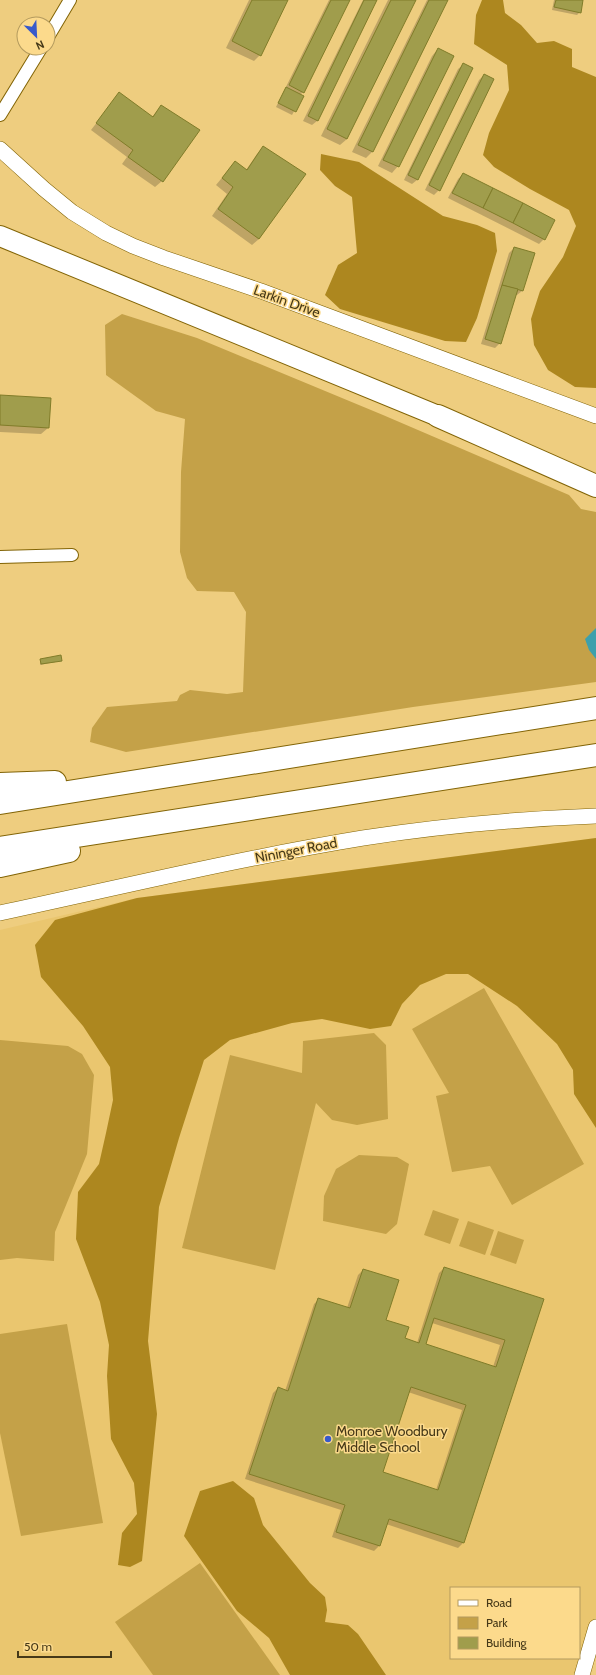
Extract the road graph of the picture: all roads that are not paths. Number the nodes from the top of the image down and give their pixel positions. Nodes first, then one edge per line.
1 (70, 0) edge
2 (56, 23) edge
3 (36, 56) edge
4 (0, 115) edge
5 (0, 149) edge
6 (0, 236) edge
7 (438, 416) junction
8 (596, 416) edge
9 (596, 470) edge
10 (596, 486) edge
11 (72, 555) dead end
12 (0, 557) edge
13 (596, 708) edge
14 (596, 755) edge
15 (267, 761) junction
16 (0, 784) edge
17 (0, 803) edge
18 (222, 813) junction
19 (596, 816) edge
20 (0, 848) edge
21 (0, 866) edge
22 (0, 913) edge
23 (596, 1627) edge
24 (582, 1675) edge

1 - 2 street
3 - 4 street
5 - 8 street, Larkin Drive
6 - 7 highway
7 - 9 highway
7 - 10 highway
11 - 12 street
13 - 15 highway
14 - 18 highway
15 - 16 highway
15 - 17 highway
18 - 20 highway
18 - 21 highway
19 - 22 street, Nininger Road
23 - 24 street

